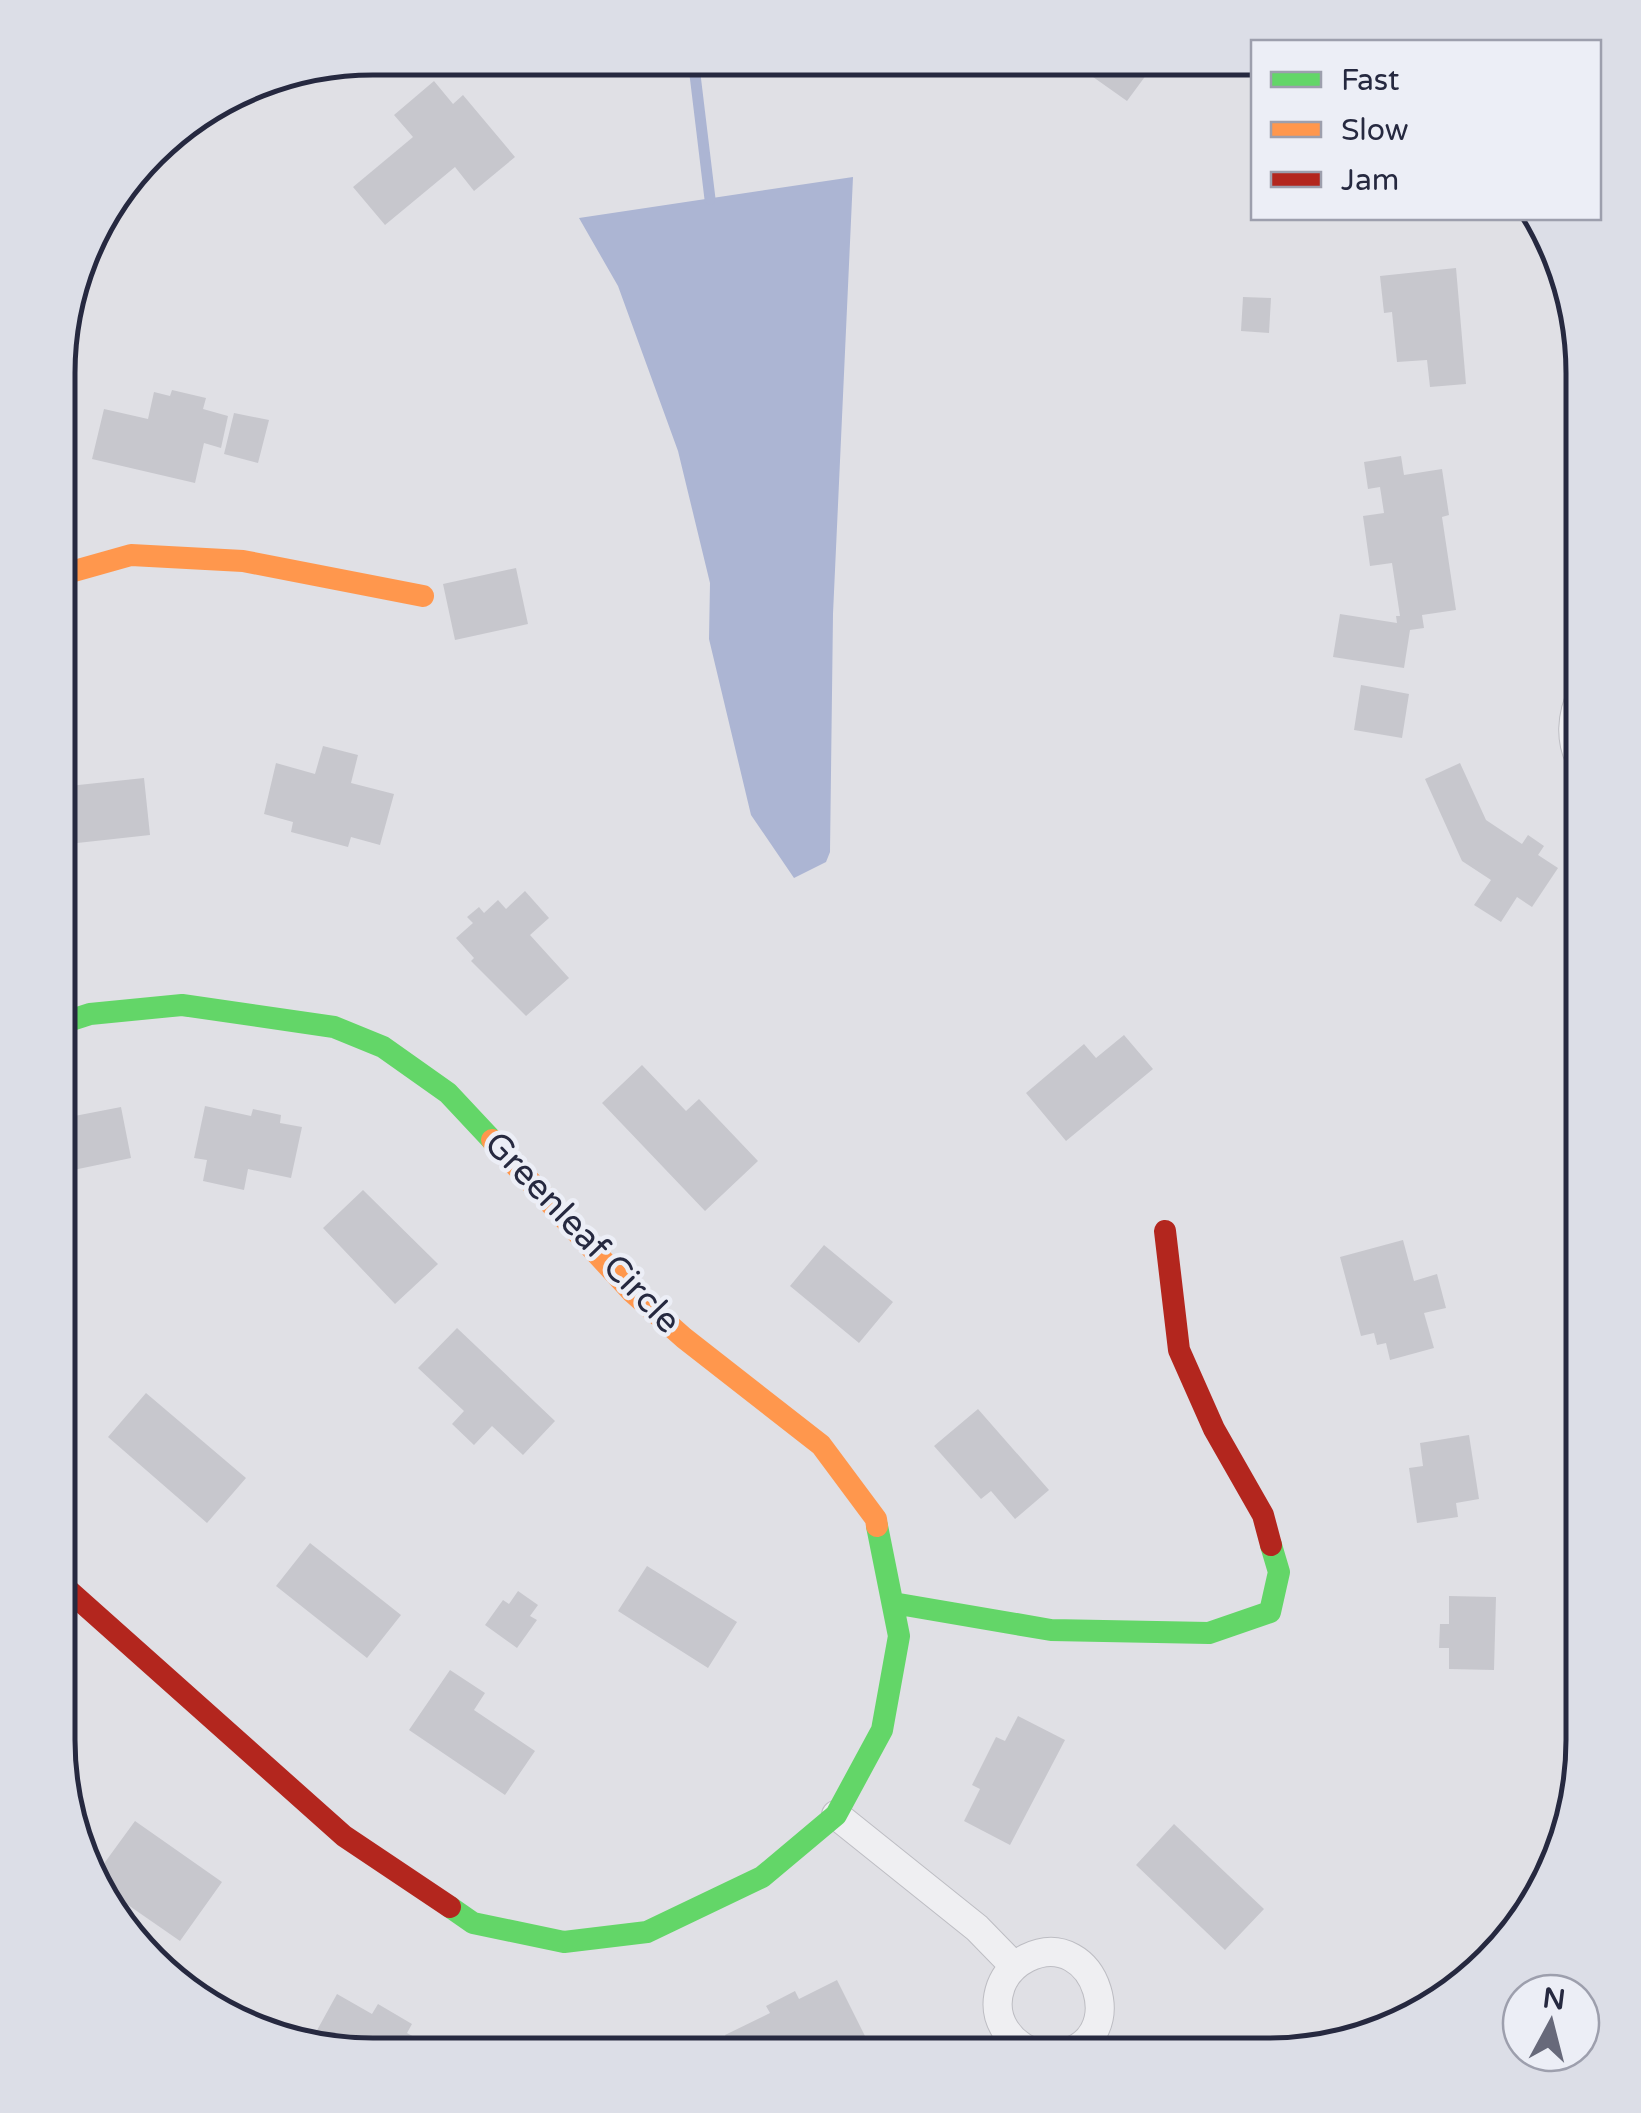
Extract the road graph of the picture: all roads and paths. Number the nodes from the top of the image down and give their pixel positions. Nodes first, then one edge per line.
1 (75, 571) edge
2 (424, 596) dead end
3 (75, 1019) edge
4 (1165, 1231) dead end
5 (75, 1596) edge
6 (893, 1603) junction
7 (836, 1815) junction
8 (1014, 1966) junction
9 (1009, 2037) edge
10 (1088, 2037) edge

1 - 2 street
3 - 6 street, Greenleaf Circle
4 - 6 street
5 - 7 street, Greenleaf Circle
6 - 7 street, Greenleaf Circle
7 - 8 street
8 - 9 street
8 - 10 street

